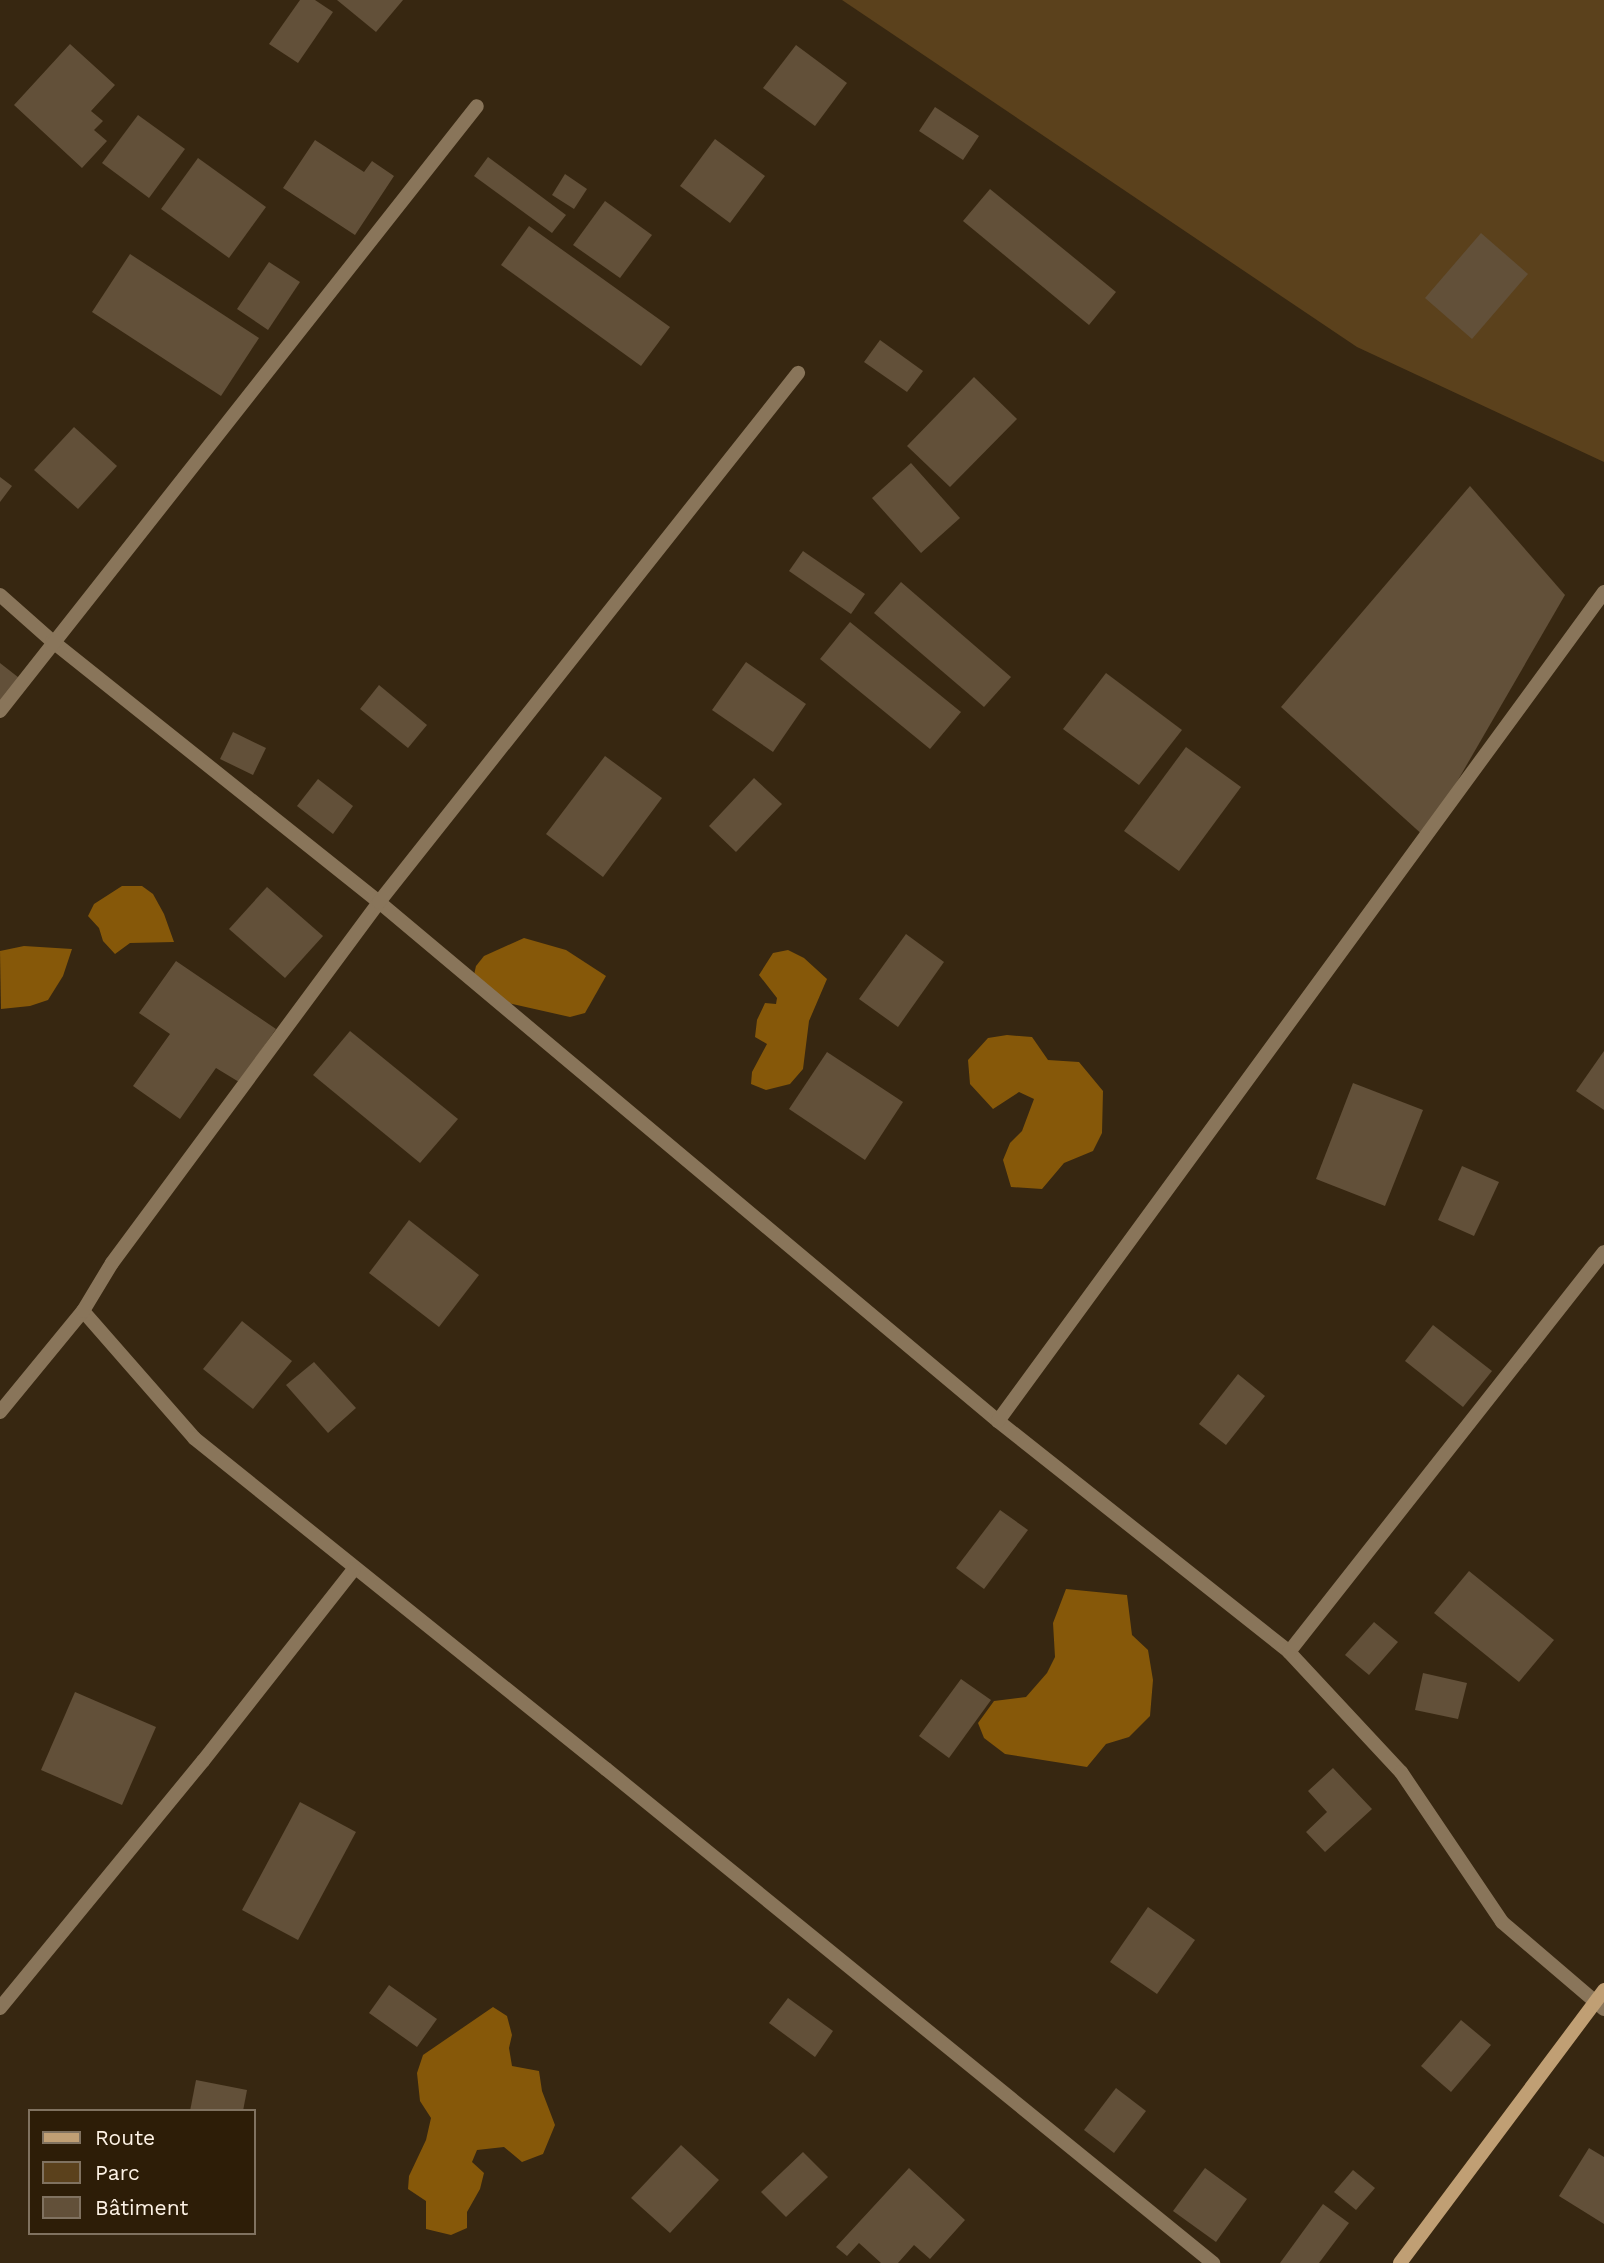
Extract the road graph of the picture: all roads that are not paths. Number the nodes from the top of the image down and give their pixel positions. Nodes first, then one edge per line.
1 (477, 106) dead end
2 (798, 373) dead end
3 (1604, 592) edge
4 (0, 595) edge
5 (52, 641) junction
6 (0, 711) edge
7 (379, 902) junction
8 (1604, 1251) edge
9 (83, 1311) junction
10 (0, 1412) edge
11 (998, 1421) junction
12 (354, 1569) junction
13 (1289, 1651) junction
14 (1604, 1990) edge
15 (1599, 2006) edge
16 (0, 2008) edge
17 (1213, 2263) edge
18 (1400, 2263) edge

1 - 5 street
2 - 7 street
3 - 11 street
4 - 5 street
5 - 6 street
5 - 7 street
7 - 9 street
7 - 11 street
8 - 13 street
9 - 10 street
9 - 12 street
11 - 13 street
12 - 16 street
12 - 17 street
13 - 15 street
14 - 15 street
15 - 18 street

